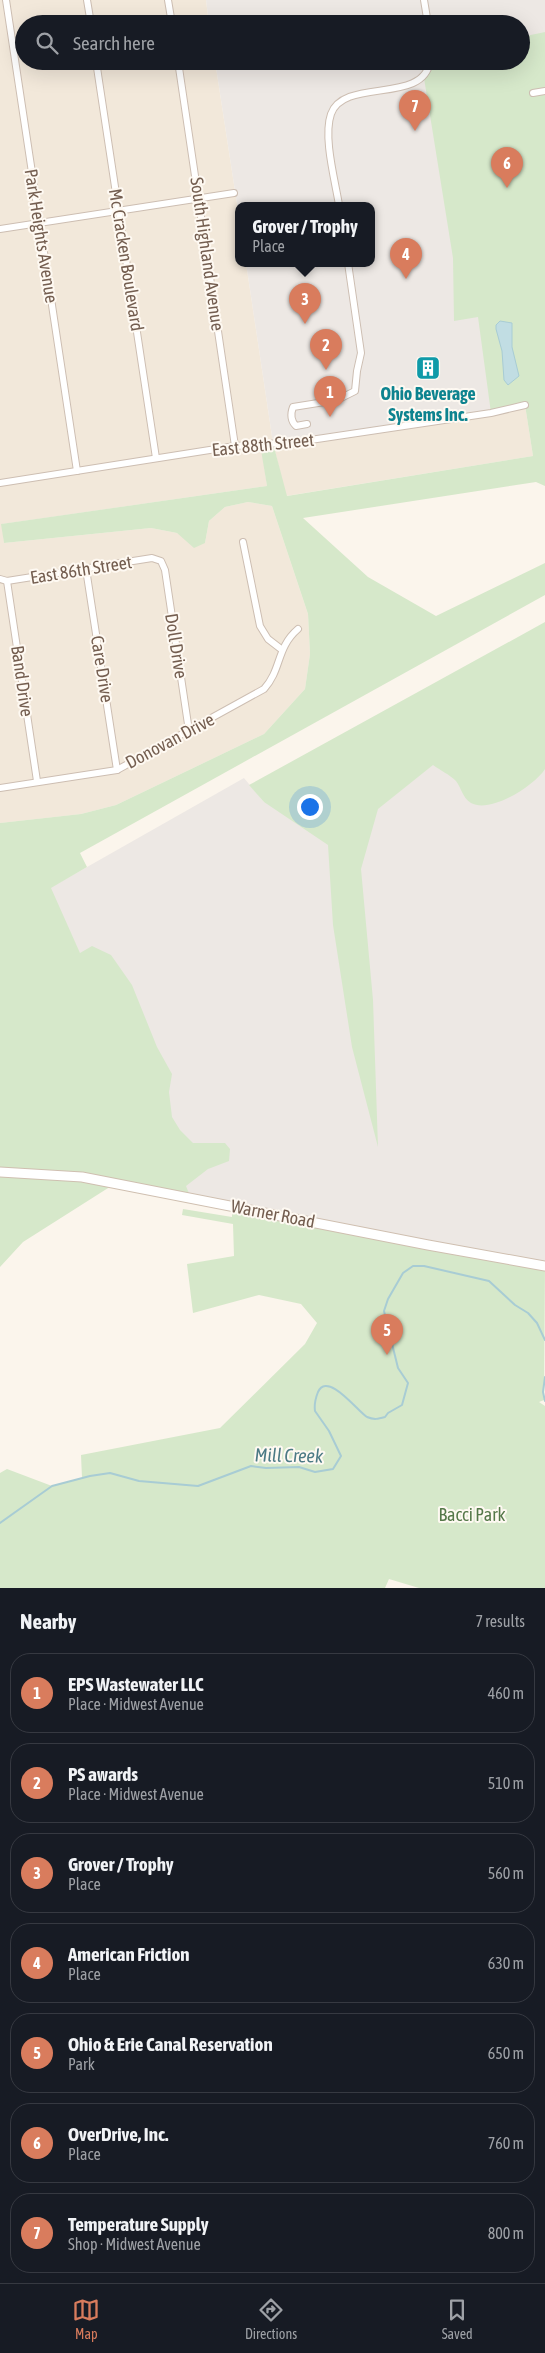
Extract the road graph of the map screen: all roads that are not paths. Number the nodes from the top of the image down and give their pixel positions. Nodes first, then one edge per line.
1 (6, 0) edge
2 (87, 0) edge
3 (168, 0) edge
4 (424, 0) edge
5 (90, 15) edge
6 (170, 15) edge
7 (426, 15) edge
8 (15, 61) edge
9 (16, 70) edge
10 (97, 70) edge
11 (179, 70) edge
12 (426, 70) edge
13 (545, 91) edge
14 (533, 93) dead end
15 (234, 193) dead end
16 (199, 199) junction
17 (339, 202) edge
18 (119, 210) junction
19 (39, 224) junction
20 (0, 229) edge
21 (349, 267) edge
22 (525, 405) dead end
23 (307, 424) dead end
24 (235, 446) junction
25 (156, 458) junction
26 (77, 471) junction
27 (0, 483) edge
28 (243, 542) dead end
29 (161, 561) joint
30 (86, 569) junction
31 (0, 579) edge
32 (7, 581) junction
33 (298, 629) dead end
34 (281, 650) junction
35 (190, 731) junction
36 (117, 770) junction
37 (37, 781) junction
38 (0, 788) edge
39 (0, 1172) edge
40 (545, 1266) edge

1 - 8 street, Park Heights Avenue
2 - 5 street
3 - 6 street
4 - 7 street
9 - 19 street, Park Heights Avenue
10 - 18 street, Mc Cracken Boulevard
11 - 16 street, South Highland Avenue
12 - 17 street
13 - 14 street
15 - 16 street
16 - 18 street
16 - 24 street, South Highland Avenue
18 - 19 street
18 - 25 street, Mc Cracken Boulevard
19 - 20 street
19 - 26 street, Park Heights Avenue
21 - 23 street
22 - 24 street, East 88th Street
24 - 25 street, East 88th Street
25 - 26 street, East 88th Street
26 - 27 street, East 88th Street
28 - 34 street
29 - 30 street, East 86th Street
29 - 35 street, Doll Drive
30 - 32 street, East 86th Street
30 - 36 street, Care Drive
31 - 32 street, East 86th Street
32 - 37 street, Band Drive
33 - 34 street, Donovan Drive
34 - 35 street, Donovan Drive
35 - 36 street, Donovan Drive
36 - 37 street, Donovan Drive
37 - 38 street, Donovan Drive
39 - 40 main road, Warner Road

